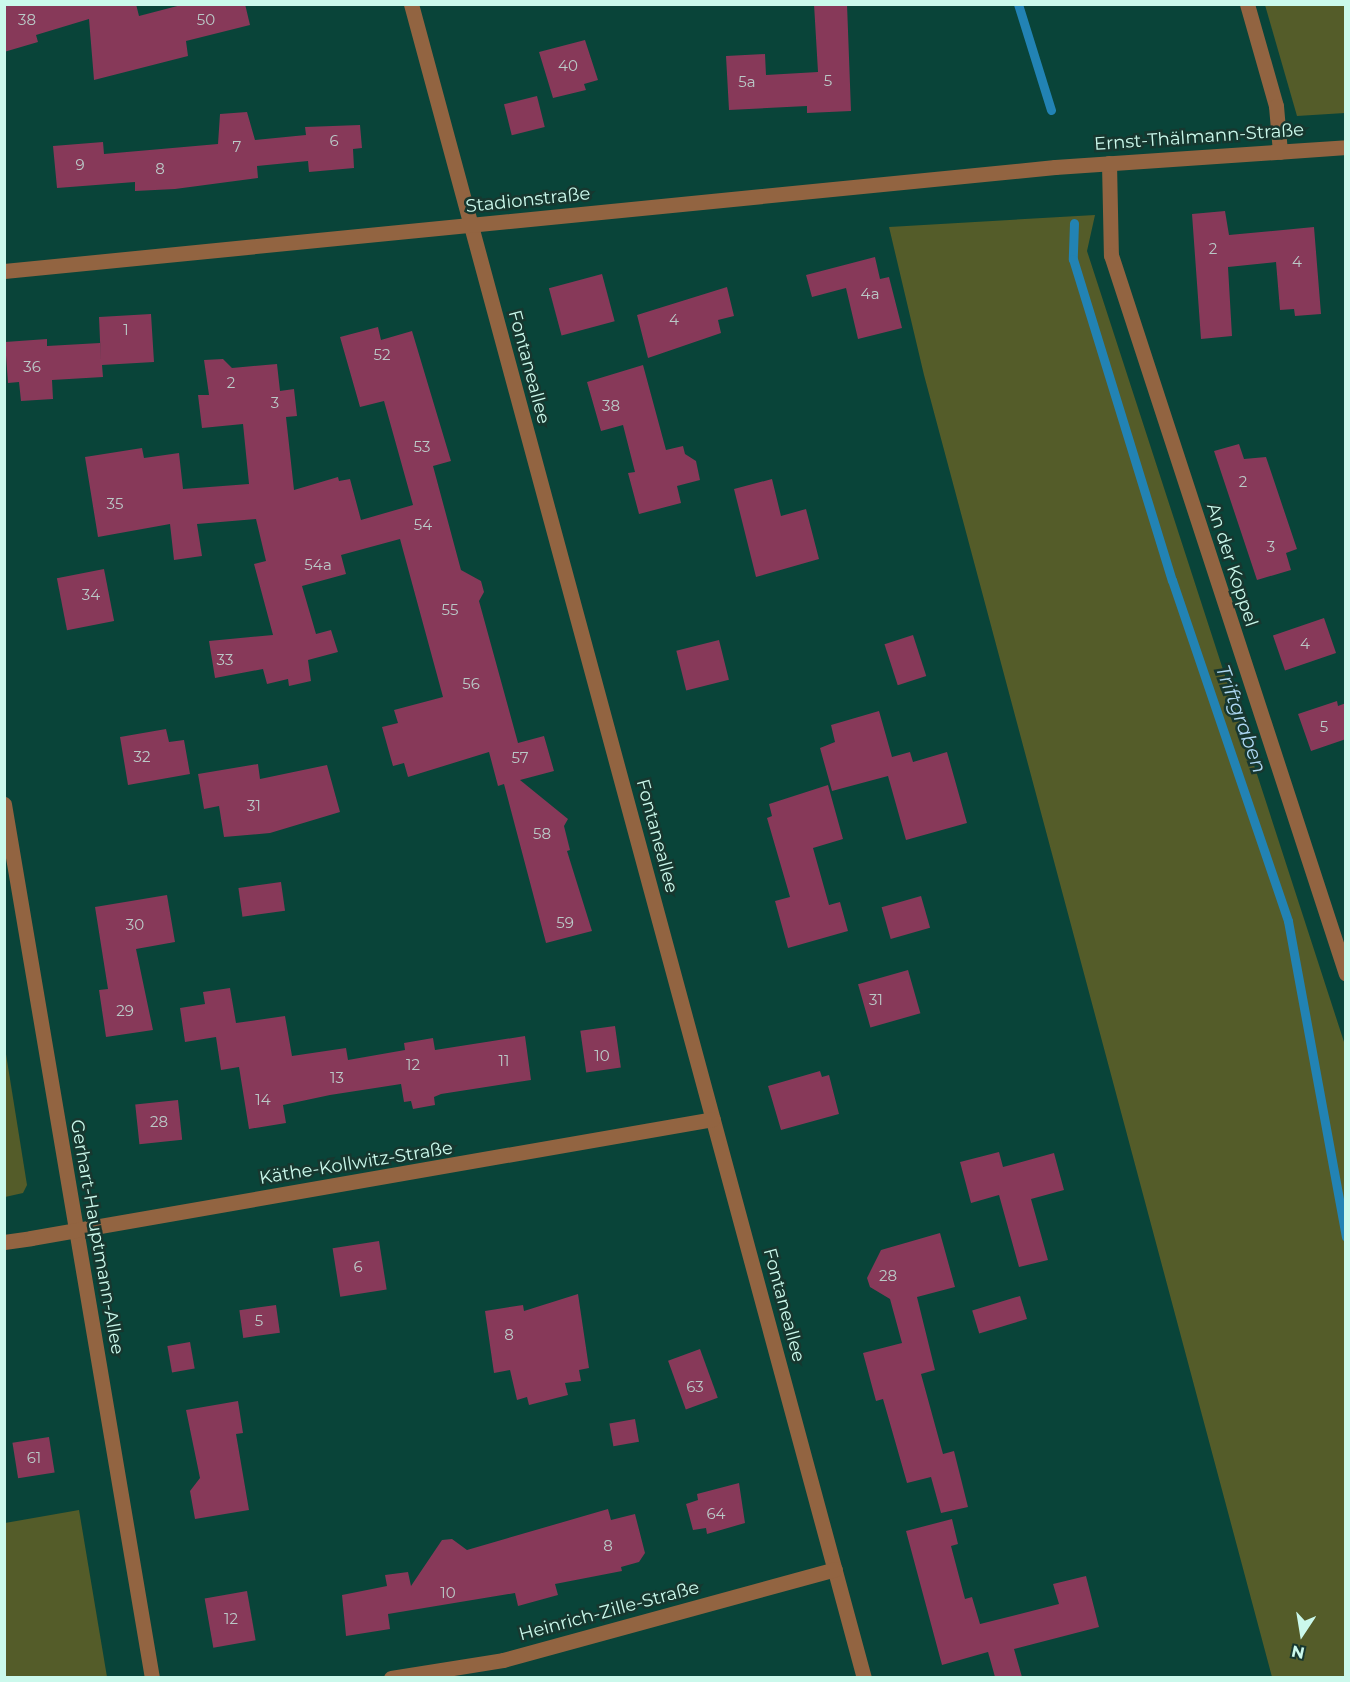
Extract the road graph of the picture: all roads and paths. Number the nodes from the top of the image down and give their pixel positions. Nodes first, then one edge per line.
1 (411, 4) edge
2 (1246, 4) edge
3 (1346, 147) edge
4 (1280, 152) junction
5 (1109, 163) junction
6 (1055, 167) joint
7 (470, 225) junction
8 (4, 271) edge
9 (4, 804) edge
10 (1346, 974) edge
11 (713, 1119) junction
12 (75, 1230) junction
13 (4, 1242) edge
14 (835, 1569) junction
15 (152, 1677) edge
16 (391, 1677) edge
17 (864, 1677) edge

1 - 7 street, Fontaneallee
2 - 4 street
3 - 4 street, Ernst-Thälmann-Straße
4 - 5 street, Ernst-Thälmann-Straße
5 - 6 street, Ernst-Thälmann-Straße
5 - 10 street, An der Koppel
6 - 7 street, Stadionstraße
7 - 8 street, Stadionstraße
7 - 11 street, Fontaneallee
9 - 12 street, Gerhart-Hauptmann-Allee
11 - 12 street, Käthe-Kollwitz-Straße
11 - 14 street, Fontaneallee
12 - 13 street, Käthe-Kollwitz-Straße
12 - 15 street, Gerhart-Hauptmann-Allee
14 - 16 street, Heinrich-Zille-Straße
14 - 17 street, Fontaneallee

